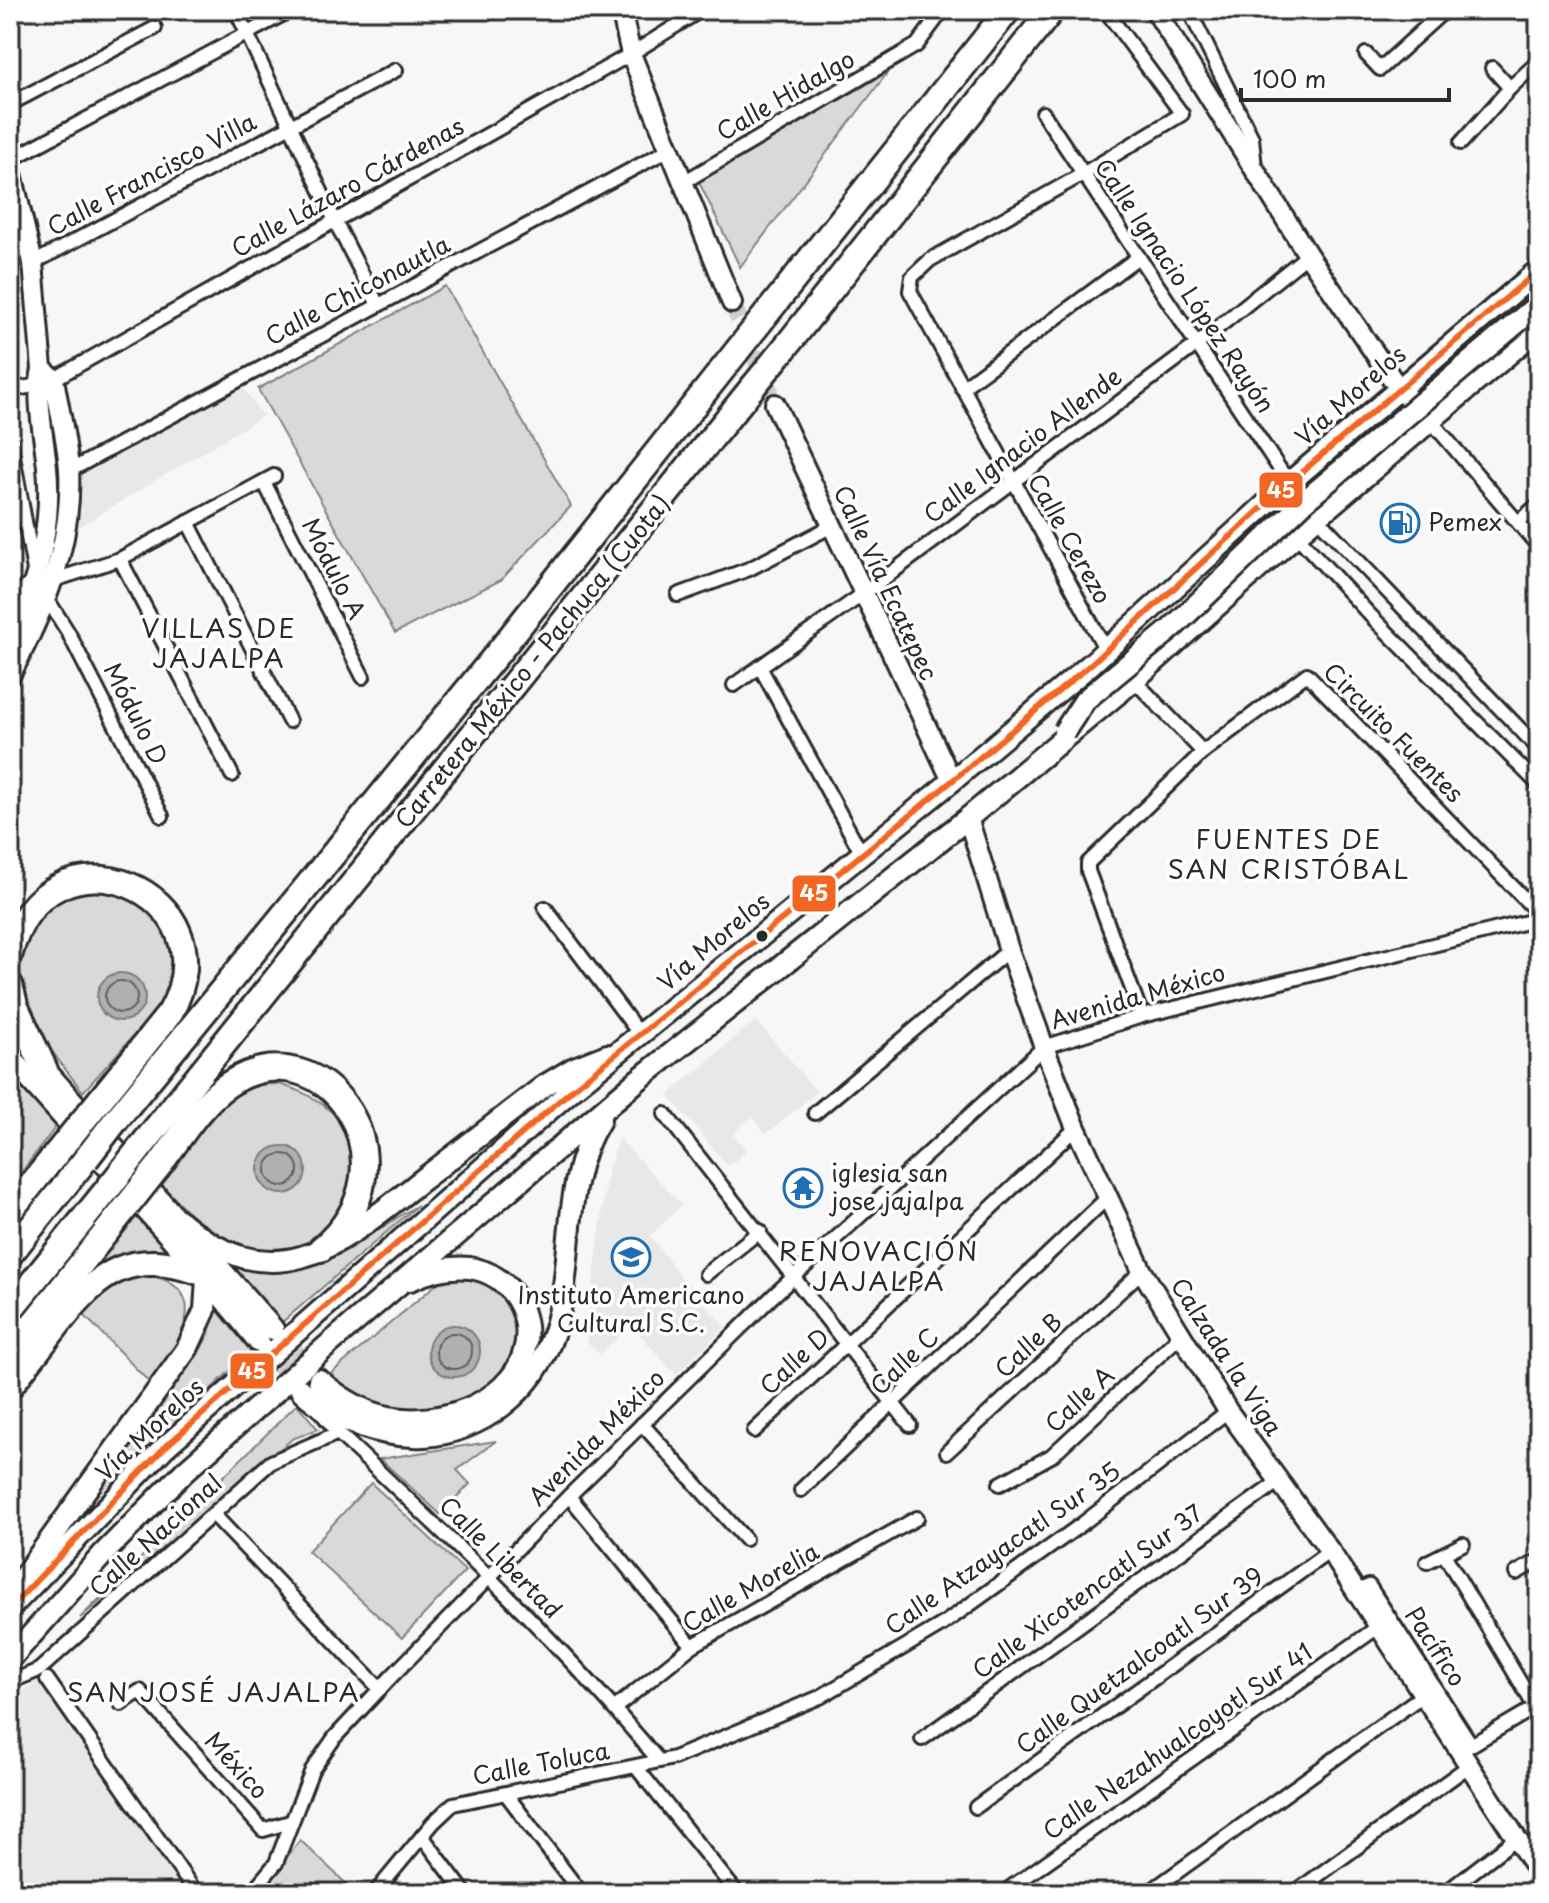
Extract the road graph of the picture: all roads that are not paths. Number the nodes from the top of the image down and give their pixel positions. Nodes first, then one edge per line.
1 (236, 10) edge
2 (291, 10) edge
3 (621, 10) edge
4 (701, 10) edge
5 (943, 10) edge
6 (1008, 10) edge
7 (1052, 10) edge
8 (1155, 10) edge
9 (1189, 10) edge
10 (1445, 10) edge
11 (1111, 18) dead end
12 (155, 28) dead end
13 (248, 33) junction
14 (631, 54) junction
15 (1366, 54) dead end
16 (1539, 61) edge
17 (1492, 68) dead end
18 (396, 70) dead end
19 (1510, 88) junction
20 (10, 104) edge
21 (1043, 113) dead end
22 (292, 126) junction
23 (1461, 143) dead end
24 (668, 150) junction
25 (10, 162) edge
26 (1255, 169) junction
27 (1083, 174) junction
28 (682, 183) junction
29 (335, 221) junction
30 (31, 254) junction
31 (10, 255) edge
32 (1308, 255) junction
33 (1137, 258) junction
34 (1539, 270) edge
35 (732, 303) tunnel mouth
36 (1539, 304) edge
37 (378, 305) junction
38 (1539, 328) edge
39 (1196, 345) junction
40 (45, 377) junction
41 (962, 388) junction
42 (1399, 389) junction
43 (10, 390) edge
44 (775, 404) tunnel mouth
45 (1431, 421) junction
46 (10, 440) edge
47 (69, 471) junction
48 (1011, 481) junction
49 (1289, 483) junction
50 (1539, 504) edge
51 (1317, 518) junction
52 (188, 522) junction
53 (1518, 522) junction
54 (832, 526) junction
55 (1296, 535) junction
56 (1539, 547) edge
57 (120, 559) junction
58 (45, 581) junction
59 (863, 594) junction
60 (10, 595) edge
61 (678, 595) dead end
62 (48, 599) junction
63 (10, 641) edge
64 (1106, 650) junction
65 (760, 667) junction
66 (10, 676) edge
67 (363, 677) dead end
68 (1134, 680) junction
69 (734, 685) dead end
70 (1492, 699) junction
71 (1473, 717) junction
72 (289, 721) dead end
73 (1060, 738) junction
74 (1539, 749) edge
75 (1203, 752) junction
76 (232, 775) dead end
77 (952, 781) junction
78 (1539, 785) edge
79 (162, 816) dead end
80 (968, 818) junction
81 (862, 854) junction
82 (545, 908) dead end
83 (1539, 916) edge
84 (1009, 950) junction
85 (10, 953) edge
86 (10, 985) edge
87 (1142, 1016) junction
88 (10, 1025) edge
89 (641, 1036) junction
90 (1044, 1047) junction
91 (622, 1051) junction
92 (10, 1057) edge
93 (45, 1070) junction
94 (611, 1103) junction
95 (815, 1113) dead end
96 (665, 1114) dead end
97 (1076, 1128) junction
98 (1107, 1198) junction
99 (10, 1211) edge
100 (180, 1221) junction
101 (760, 1231) junction
102 (321, 1249) junction
103 (10, 1254) edge
104 (1142, 1271) junction
105 (706, 1274) dead end
106 (204, 1275) junction
107 (795, 1276) junction
108 (393, 1289) junction
109 (10, 1310) edge
110 (1181, 1335) junction
111 (847, 1343) junction
112 (10, 1353) edge
113 (10, 1386) edge
114 (308, 1388) junction
115 (893, 1404) junction
116 (1228, 1411) junction
117 (642, 1424) junction
118 (910, 1425) dead end
119 (754, 1431) dead end
120 (338, 1433) junction
121 (947, 1452) dead end
122 (1279, 1481) junction
123 (1000, 1484) dead end
124 (801, 1490) dead end
125 (569, 1496) junction
126 (213, 1514) junction
127 (917, 1518) dead end
128 (745, 1539) dead end
129 (1463, 1544) dead end
130 (1330, 1551) junction
131 (1444, 1554) junction
132 (1427, 1562) dead end
133 (1538, 1563) edge
134 (1516, 1573) dead end
135 (490, 1576) junction
136 (1356, 1592) junction
137 (10, 1596) edge
138 (10, 1608) edge
139 (1378, 1627) junction
140 (692, 1646) junction
141 (10, 1659) edge
142 (47, 1679) dead end
143 (10, 1682) edge
144 (380, 1689) junction
145 (1423, 1695) junction
146 (121, 1704) dead end
147 (615, 1708) junction
148 (1538, 1709) edge
149 (922, 1739) dead end
150 (1467, 1753) junction
151 (659, 1761) junction
152 (636, 1767) junction
153 (506, 1794) junction
154 (976, 1807) dead end
155 (290, 1822) junction
156 (422, 1836) junction
157 (1515, 1839) junction
158 (1539, 1873) edge
159 (196, 1893) edge
160 (251, 1893) edge
161 (375, 1893) edge
162 (465, 1893) edge
163 (581, 1893) edge
164 (737, 1893) edge
165 (1003, 1893) edge
166 (1148, 1893) edge
167 (1294, 1893) edge
168 (1445, 1893) edge

1 - 13 street
2 - 13 street
3 - 14 main road
4 - 14 street, Calle Lázaro Cárdenas
5 - 28 street, Calle Hidalgo
6 - 103 highway, Carretera México - Pachuca (Cuota), bridge
7 - 109 highway, Carretera México - Pachuca (Cuota), bridge
8 - 26 main road
9 - 26 street
10 - 15 street
11 - 27 street
12 - 20 street
13 - 22 street
13 - 25 street
14 - 24 main road
14 - 29 street, Calle Lázaro Cárdenas
16 - 19 street
17 - 19 street
18 - 22 street, Calle Francisco Villa
19 - 23 street
21 - 27 street, Calle Ignacio López Rayón
22 - 29 street
22 - 30 street, Calle Francisco Villa
24 - 28 main road
24 - 37 street, Calle Chiconautla
25 - 30 main road
26 - 32 main road
27 - 33 street, Calle Ignacio López Rayón
27 - 41 street, Calle Cerezo
28 - 35 main road
29 - 37 street
29 - 40 street, Calle Lázaro Cárdenas
30 - 31 street, Calle Francisco Villa
30 - 40 main road
32 - 39 street, Calle Ignacio Allende
32 - 42 main road
33 - 39 street, Calle Ignacio López Rayón
33 - 41 street
34 - 42 main road, Vía Morelos
36 - 73 main road, bridge
37 - 47 street, Calle Chiconautla
38 - 45 main road
39 - 48 street, Calle Ignacio Allende
39 - 49 street, Calle Ignacio López Rayón
40 - 43 street, Calle Lázaro Cárdenas
40 - 47 main road
40 - 58 main road
41 - 48 street, Calle Cerezo
42 - 45 main road
42 - 49 main road, Vía Morelos
44 - 54 main road, Calle Vía Ecatepec
45 - 51 main road
45 - 53 street
46 - 58 street
47 - 58 main road
48 - 59 street, Calle Ignacio Allende
48 - 64 street, Calle Cerezo
49 - 64 main road, Vía Morelos
50 - 53 street
51 - 55 main road
51 - 70 street
52 - 57 street
52 - 67 street, Módulo A
52 - 72 street
53 - 56 street
54 - 59 main road, Calle Vía Ecatepec
54 - 61 street
55 - 68 main road
55 - 71 street
57 - 58 street
57 - 76 street
58 - 60 street
58 - 62 main road
58 - 63 main road
59 - 65 street, Calle Ignacio Allende
59 - 77 main road, Calle Vía Ecatepec
62 - 66 main road
62 - 79 street, Módulo D
64 - 77 main road, Vía Morelos
65 - 69 street, Calle Ignacio Allende
65 - 81 street
68 - 73 main road
68 - 75 street
70 - 71 street
70 - 74 street
71 - 78 street
73 - 80 main road
75 - 83 street, Circuito Fuentes
75 - 87 street
77 - 81 main road, Vía Morelos
80 - 84 main road, Calzada la Viga
80 - 94 main road
81 - 89 main road, Vía Morelos
82 - 89 street
83 - 87 street, Avenida México
84 - 90 main road, Calzada la Viga
84 - 95 street
85 - 99 highway, bridge
86 - 93 highway
87 - 90 street, Avenida México
88 - 93 main road
89 - 91 main road, Vía Morelos
90 - 97 main road, Calzada la Viga
90 - 107 street, Avenida México
91 - 102 main road
91 - 138 main road, Vía Morelos
92 - 106 main road
93 - 100 main road
94 - 108 main road
94 - 114 main road
96 - 101 street
97 - 98 main road, Calzada la Viga
97 - 111 street, Calle D
98 - 104 main road, Calzada la Viga
98 - 115 street, Calle C
100 - 102 main road
100 - 106 main road
101 - 105 street
101 - 107 street
102 - 112 highway, bridge
104 - 110 main road, Calzada la Viga
104 - 121 street, Calle B
106 - 113 highway
106 - 137 main road
107 - 111 street
107 - 117 street, Avenida México
108 - 114 main road
108 - 141 main road
110 - 116 main road, Calzada la Viga
110 - 123 street, Calle A
111 - 115 street
111 - 119 street, Calle D
114 - 120 street, Calle Libertad
115 - 118 street
115 - 124 street, Calle C
116 - 122 main road, Calzada la Viga
116 - 151 street, Calle Atzayacatl Sur 35
117 - 125 street, Avenida México
117 - 128 street
120 - 126 street, Calle Nacional
120 - 135 street, Calle Libertad
122 - 130 main road, Calzada la Viga
122 - 149 street, Calle Xicotencatl Sur 37
125 - 135 street, Avenida México
125 - 140 street
126 - 143 street, Calle Nacional
126 - 144 street
127 - 140 street, Calle Morelia
129 - 131 street
130 - 136 main road, Calzada la Viga
130 - 154 street, Calle Quetzalcoatl Sur 39
131 - 132 street
131 - 148 street
133 - 134 street
135 - 144 street, Avenida México
135 - 147 street, Calle Libertad
136 - 139 main road, Calzada la Viga
136 - 150 street, Pacífico
139 - 145 main road, Calzada la Viga
139 - 165 street, Calle Nezahualcoyotl Sur 41
140 - 147 street, Calle Morelia
142 - 159 street
144 - 155 street, Avenida México
145 - 150 main road, Calzada la Viga
145 - 166 street
146 - 155 street, México
147 - 151 street, Calle Libertad
148 - 150 street
150 - 157 main road, Calzada la Viga
150 - 167 street
151 - 152 street, Calle Toluca
152 - 153 street, Calle Toluca
152 - 164 street
153 - 156 street, Calle Toluca
153 - 163 street
155 - 160 street, Avenida México
156 - 161 street, Calle Toluca
156 - 162 street
157 - 158 main road, Calzada la Viga
157 - 168 street

